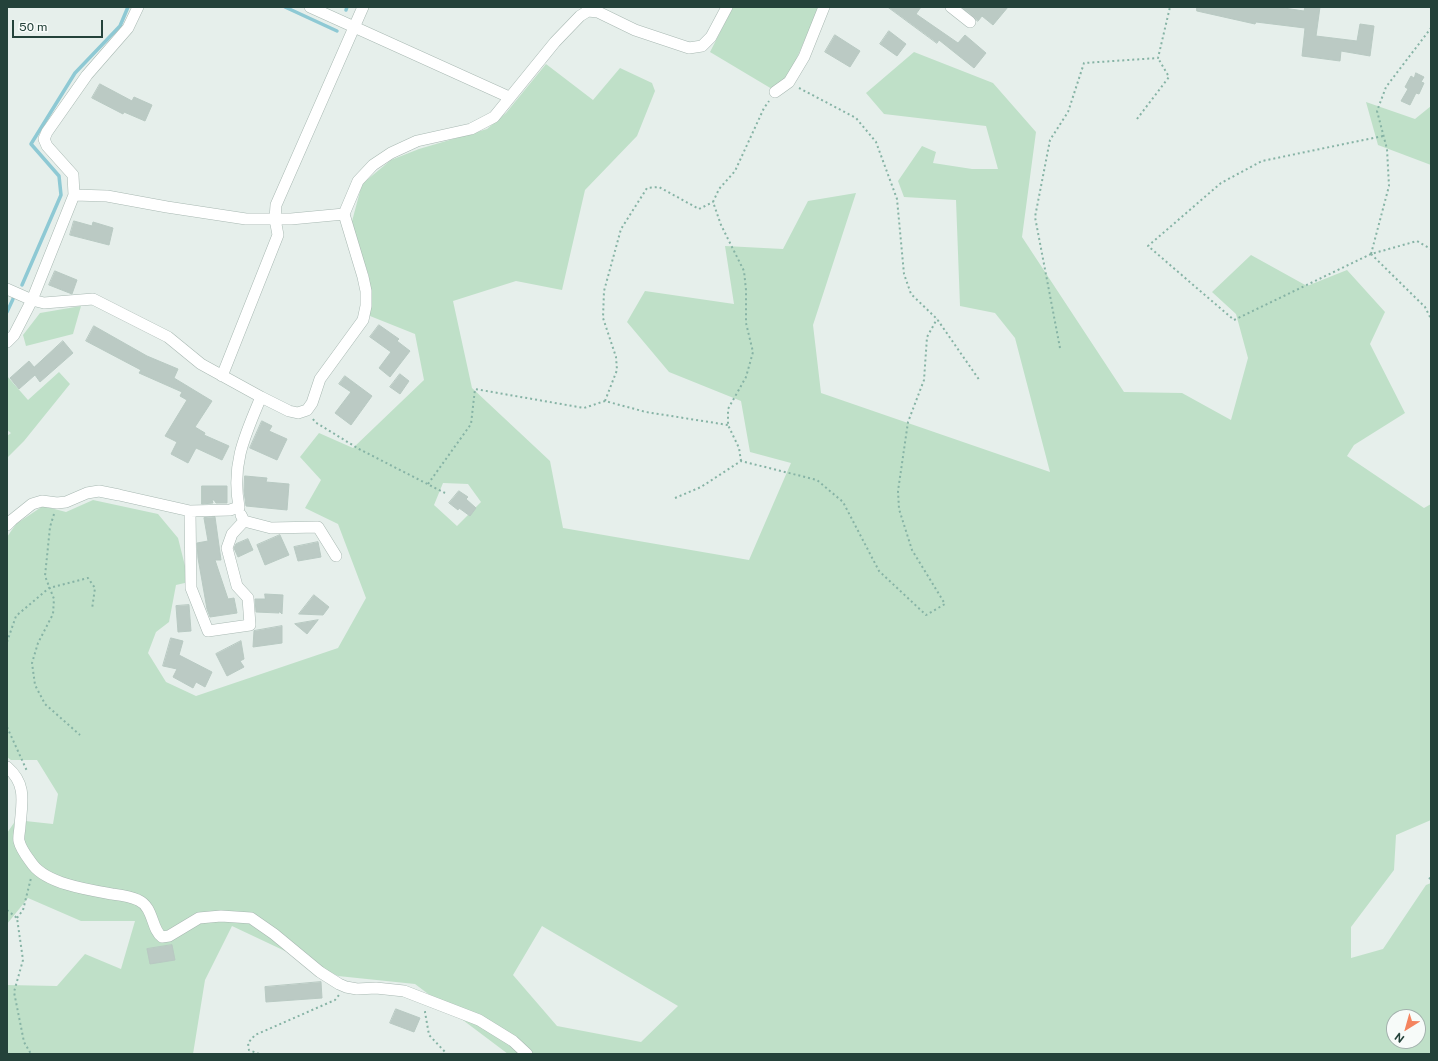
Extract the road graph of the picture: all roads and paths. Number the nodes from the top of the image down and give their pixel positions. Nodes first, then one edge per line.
1 (138, 7) edge
2 (310, 7) edge
3 (363, 7) edge
4 (727, 7) edge
5 (824, 7) edge
6 (951, 7) edge
7 (1170, 7) edge
8 (970, 22) dead end
9 (355, 27) junction
10 (1431, 28) edge
11 (1158, 58) junction
12 (789, 82) junction
13 (775, 92) joint
14 (509, 97) junction
15 (1137, 119) dead end
16 (1382, 136) junction
17 (74, 195) junction
18 (713, 202) junction
19 (344, 214) junction
20 (275, 219) junction
21 (1431, 249) edge
22 (1370, 254) junction
23 (7, 289) edge
24 (32, 300) junction
25 (937, 319) junction
26 (1431, 319) edge
27 (7, 342) edge
28 (1060, 348) dead end
29 (222, 376) junction
30 (980, 381) dead end
31 (261, 397) junction
32 (606, 401) junction
33 (307, 410) junction
34 (728, 424) junction
35 (742, 461) junction
36 (428, 484) junction
37 (445, 493) dead end
38 (675, 498) dead end
39 (57, 503) junction
40 (239, 507) junction
41 (190, 511) junction
42 (244, 521) junction
43 (7, 525) edge
44 (336, 556) dead end
45 (49, 588) junction
46 (92, 608) dead end
47 (7, 642) edge
48 (7, 727) edge
49 (80, 735) dead end
50 (7, 767) edge
51 (27, 772) dead end
52 (34, 867) junction
53 (7, 910) edge
54 (17, 918) junction
55 (346, 987) junction
56 (439, 1004) junction
57 (31, 1054) edge
58 (259, 1054) edge
59 (447, 1054) edge
60 (527, 1054) edge

1 - 17 street
2 - 9 street
3 - 9 street
4 - 14 street
5 - 12 street
6 - 8 street
7 - 11 path
9 - 14 street
9 - 20 street
10 - 16 path
11 - 15 path
11 - 28 path
12 - 13 street
12 - 25 path
13 - 18 path
14 - 19 street
16 - 22 path
16 - 22 path
17 - 20 street
17 - 24 street
18 - 32 path
18 - 34 path
19 - 20 street
19 - 33 street
20 - 29 street
21 - 22 path
22 - 26 path
23 - 24 street
24 - 27 street
24 - 29 street
25 - 30 path
25 - 35 path
29 - 31 street
31 - 33 street
31 - 40 street
32 - 34 path
32 - 36 path
33 - 36 path
34 - 35 path
35 - 38 path
36 - 37 path
39 - 41 street
39 - 43 street
39 - 45 path
40 - 41 street
40 - 42 street
41 - 42 street
42 - 44 street
45 - 46 path
45 - 47 path
45 - 49 path
48 - 51 path
50 - 52 street
52 - 54 path
52 - 55 street
53 - 54 path
54 - 57 path
55 - 56 street
55 - 58 path
56 - 59 path
56 - 60 street

